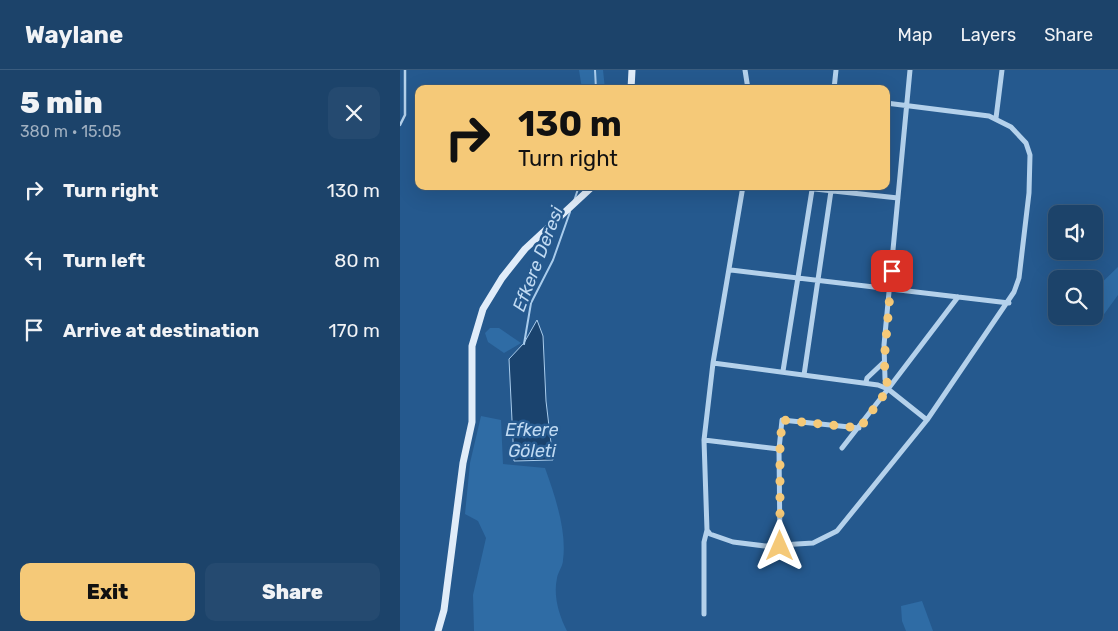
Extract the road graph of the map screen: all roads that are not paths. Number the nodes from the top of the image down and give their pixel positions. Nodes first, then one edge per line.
1 (405, 70) edge
2 (632, 70) edge
3 (745, 70) edge
4 (836, 70) edge
5 (910, 70) edge
6 (1002, 70) edge
7 (631, 85) edge
8 (747, 85) edge
9 (834, 85) edge
10 (890, 103) edge
11 (907, 105) junction
12 (996, 118) junction
13 (400, 125) edge
14 (589, 190) edge
15 (742, 190) edge
16 (812, 190) joint
17 (831, 192) junction
18 (898, 198) junction
19 (731, 270) junction
20 (799, 279) junction
21 (818, 281) junction
22 (890, 289) junction
23 (958, 297) junction
24 (1008, 303) junction
25 (884, 362) junction
26 (713, 363) junction
27 (783, 372) junction
28 (804, 375) junction
29 (866, 382) junction
30 (888, 389) junction
31 (927, 420) junction
32 (860, 428) junction
33 (704, 440) junction
34 (842, 448) dead end
35 (780, 449) junction
36 (707, 530) junction
37 (780, 546) junction
38 (704, 614) dead end
39 (438, 631) edge

1 - 13 lane
2 - 7 street
3 - 8 street
4 - 9 street
5 - 11 street
6 - 12 street
10 - 11 street
11 - 12 street
11 - 18 street
12 - 24 street
14 - 39 street
15 - 19 street
16 - 17 street
16 - 20 street
17 - 18 street
17 - 21 street
18 - 22 street
19 - 20 street
19 - 26 street
20 - 21 street
20 - 27 street
21 - 22 street
21 - 28 street
22 - 23 street
22 - 25 street
23 - 24 street
23 - 30 street
24 - 31 street
25 - 29 street
25 - 30 street
26 - 27 street
26 - 33 street
27 - 28 street
28 - 29 street
29 - 30 street
30 - 31 street
30 - 32 street
31 - 37 street
32 - 34 street
32 - 35 street
33 - 35 street
33 - 36 street
35 - 37 street
36 - 37 street
36 - 38 street

